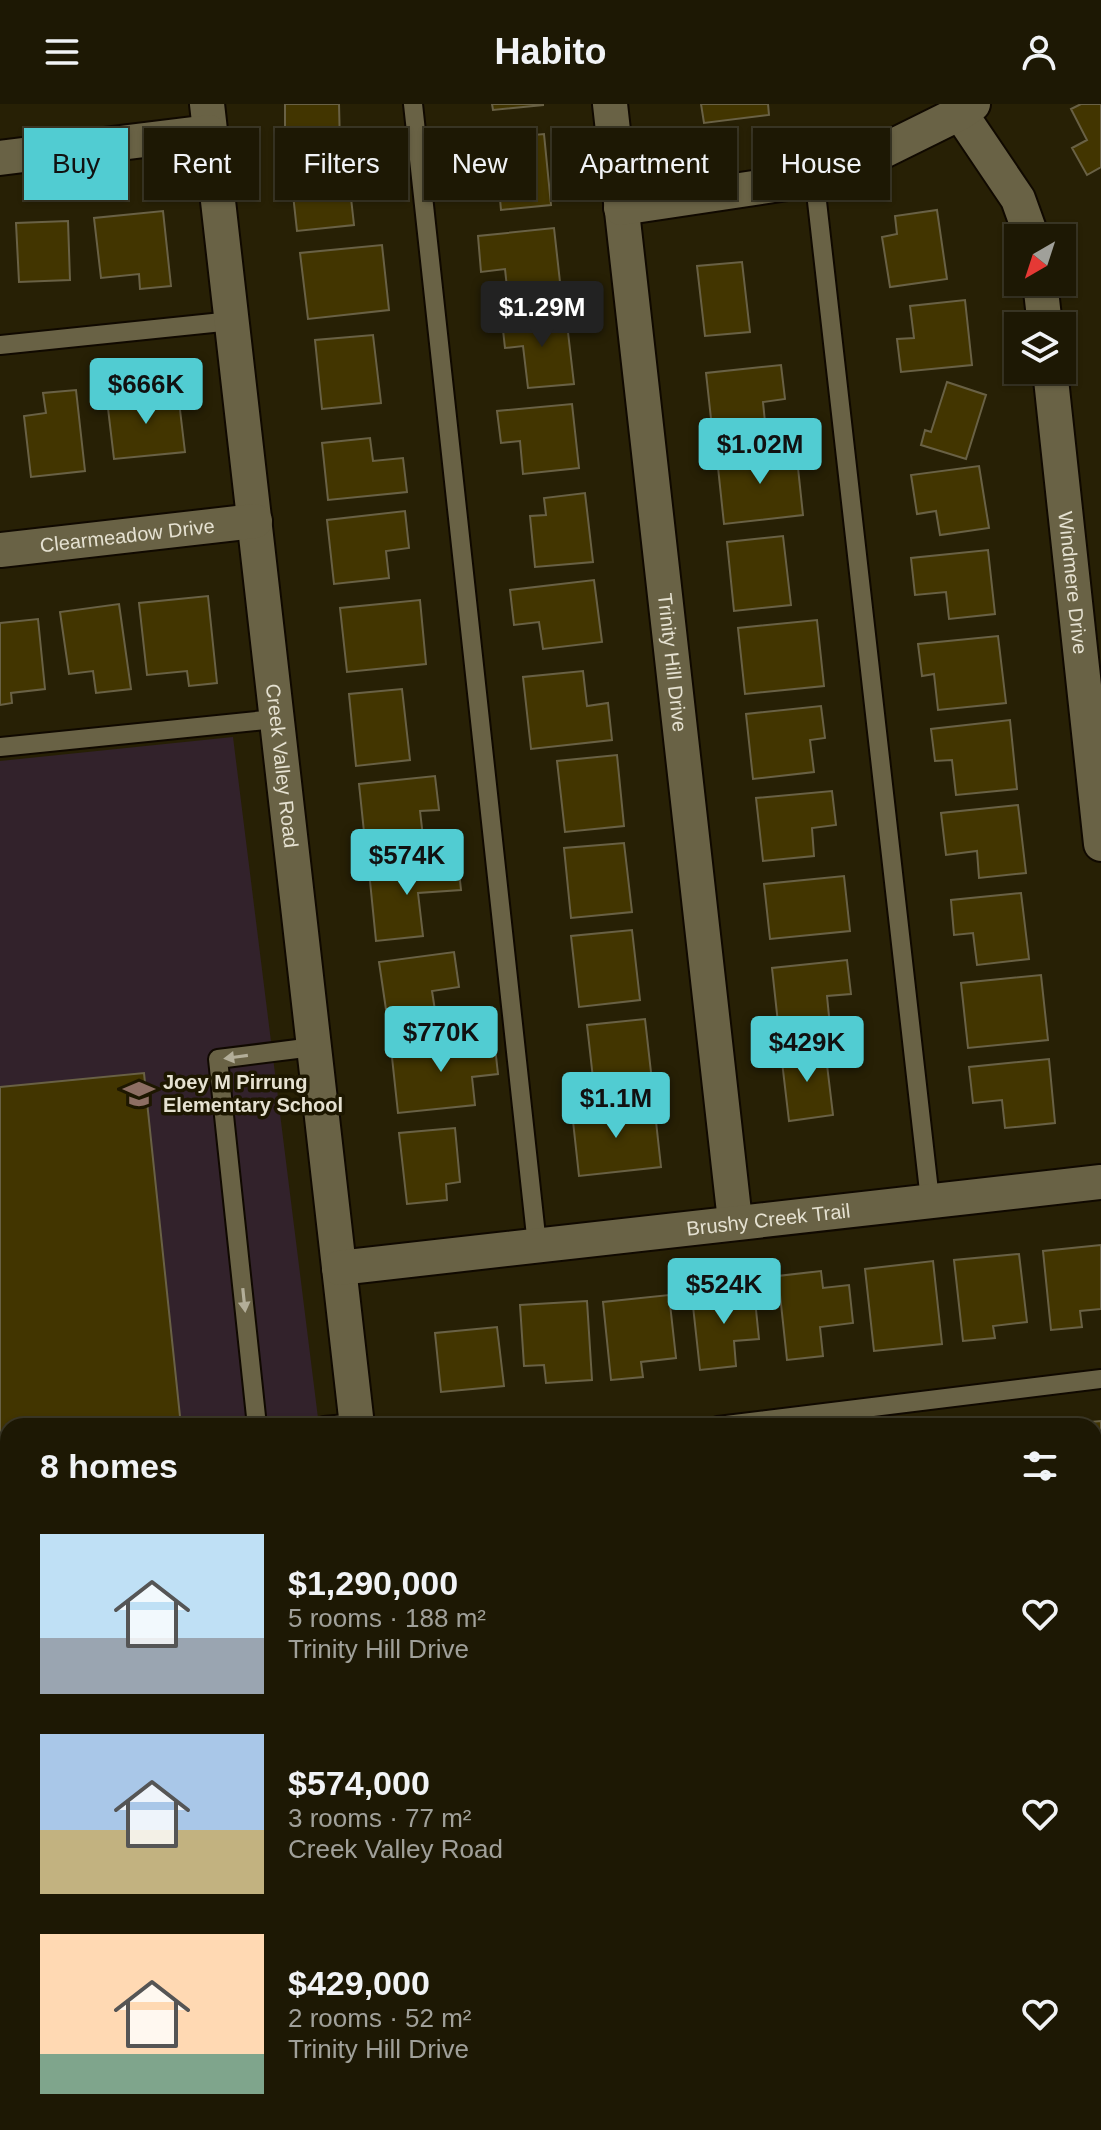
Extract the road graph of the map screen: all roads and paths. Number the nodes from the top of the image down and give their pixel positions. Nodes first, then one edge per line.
1 (413, 104) edge
2 (610, 104) edge
3 (967, 109) edge
4 (208, 118) edge
5 (890, 148) edge
6 (0, 158) edge
7 (753, 188) edge
8 (817, 200) edge
9 (621, 208) junction
10 (1027, 224) edge
11 (232, 321) junction
12 (0, 345) edge
13 (1052, 384) edge
14 (255, 521) junction
15 (0, 550) edge
16 (275, 719) junction
17 (0, 747) edge
18 (1101, 844) edge
19 (313, 1047) junction
20 (1101, 1182) edge
21 (930, 1200) junction
22 (735, 1221) junction
23 (537, 1245) junction
24 (339, 1268) junction
25 (1101, 1379) edge
26 (256, 1418) edge
27 (346, 1418) edge
28 (783, 1418) edge

1 - 23 lane
2 - 9 street, Trinity Hill Drive
3 - 5 street
3 - 10 street
4 - 6 street
4 - 11 street, Creek Valley Road
7 - 9 street
8 - 21 lane
9 - 22 street, Trinity Hill Drive
11 - 12 lane
11 - 14 street, Creek Valley Road
13 - 18 street, Windmere Drive
14 - 15 street, Clearmeadow Drive
14 - 16 street, Creek Valley Road
16 - 17 lane
16 - 19 street, Creek Valley Road
19 - 24 street, Creek Valley Road
19 -> 26 lane
20 - 21 street, Brushy Creek Trail
21 - 22 street, Brushy Creek Trail
22 - 23 street, Brushy Creek Trail
23 - 24 street, Brushy Creek Trail
24 - 27 street, Creek Valley Road
25 - 28 lane

